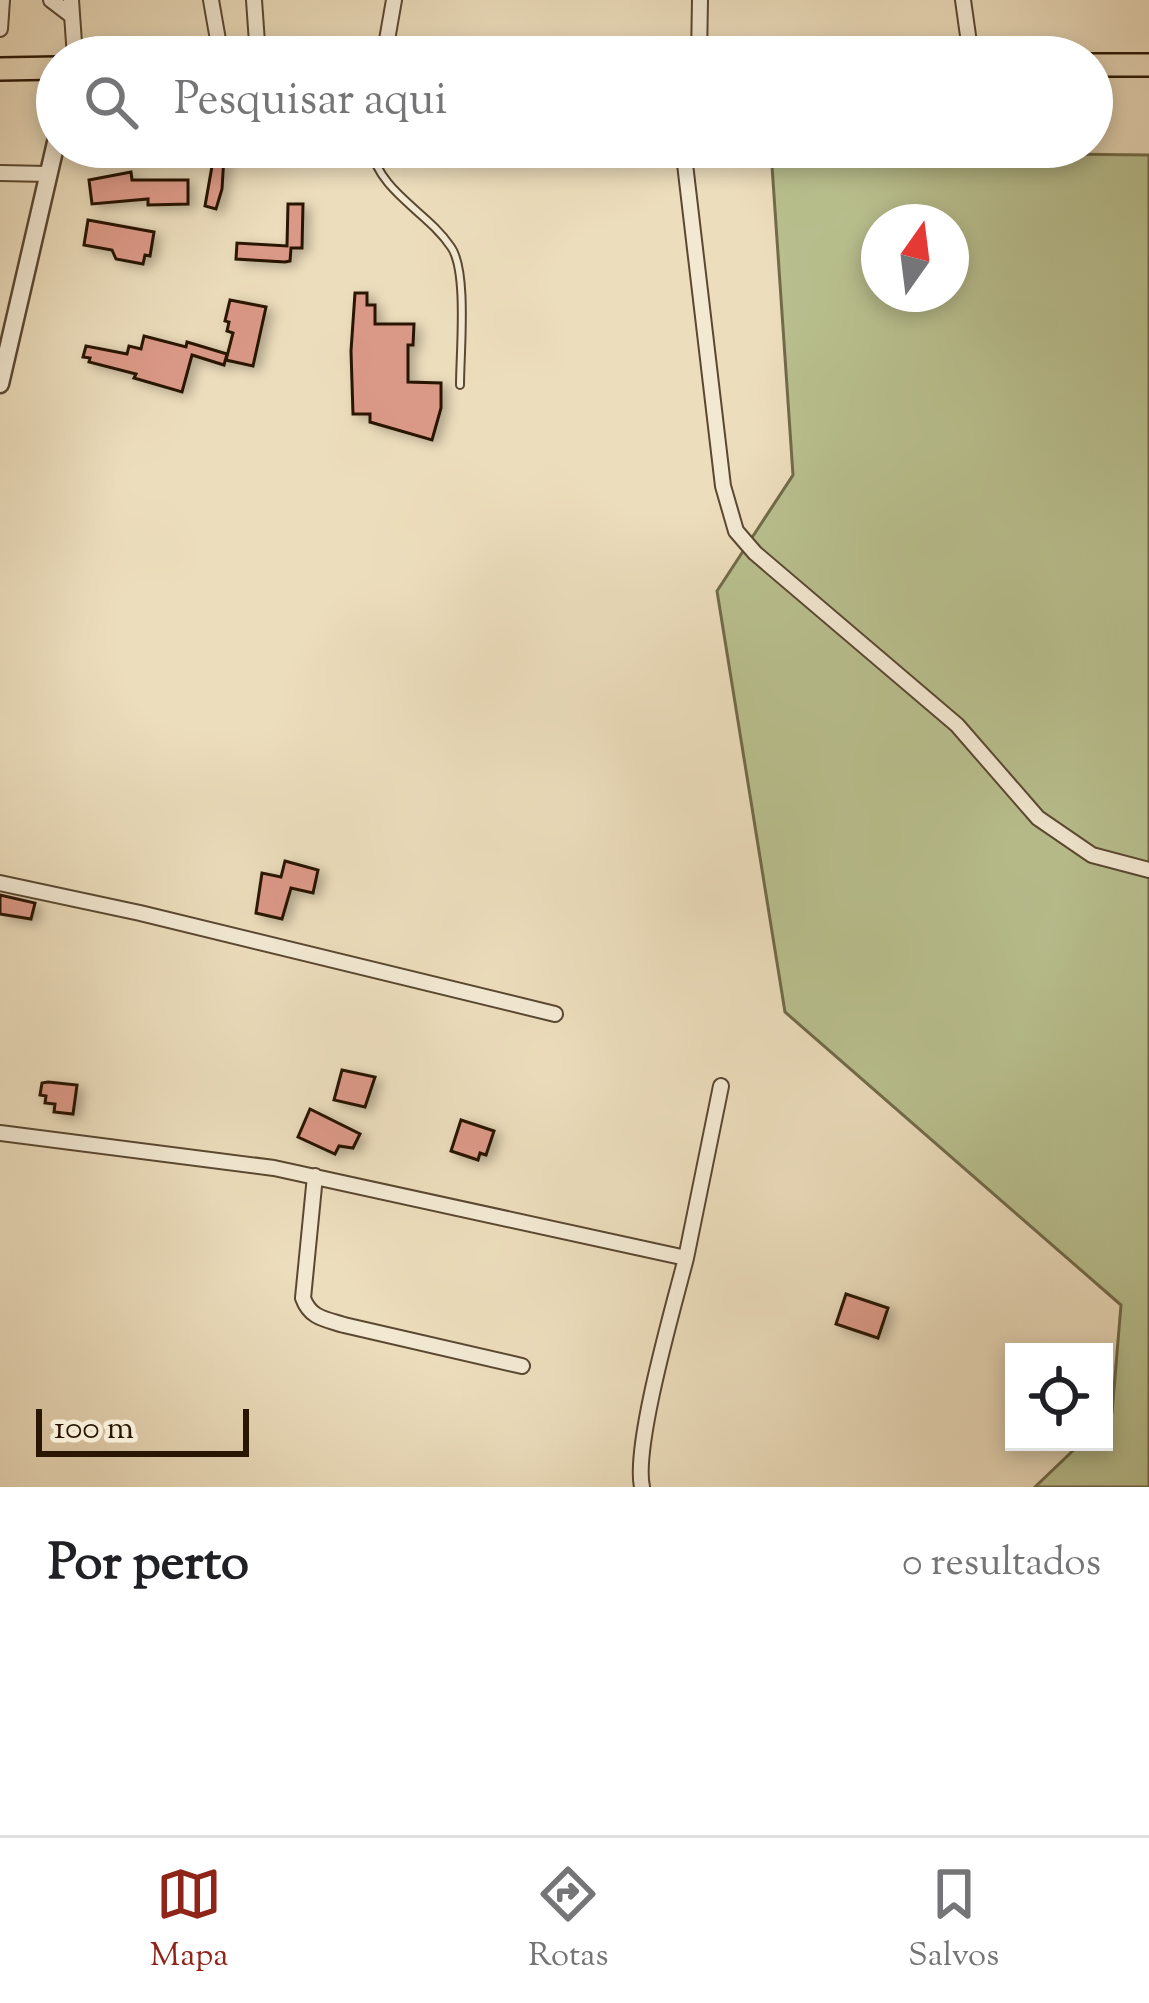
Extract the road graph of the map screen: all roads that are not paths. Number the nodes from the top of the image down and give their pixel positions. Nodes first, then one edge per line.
1 (2, 0) edge
2 (51, 0) edge
3 (211, 0) edge
4 (254, 0) edge
5 (394, 0) edge
6 (700, 0) edge
7 (963, 0) edge
8 (71, 8) edge
9 (0, 29) edge
10 (217, 36) edge
11 (257, 36) edge
12 (388, 36) edge
13 (699, 36) edge
14 (967, 36) edge
15 (1113, 65) edge
16 (1149, 65) edge
17 (36, 68) edge
18 (0, 69) edge
19 (50, 168) edge
20 (378, 168) edge
21 (685, 168) edge
22 (0, 173) edge
23 (48, 174) junction
24 (0, 384) edge
25 (460, 385) dead end
26 (1149, 870) edge
27 (0, 883) edge
28 (555, 1014) dead end
29 (721, 1086) dead end
30 (0, 1133) edge
31 (315, 1176) junction
32 (686, 1258) junction
33 (522, 1366) dead end
34 (642, 1487) edge

1 - 9 street
2 - 8 street
3 - 10 street
4 - 11 street
5 - 12 street
6 - 13 street
7 - 14 street
15 - 16 main road
17 - 18 main road
19 - 23 street
20 - 25 lane
21 - 26 street
22 - 23 street
23 - 24 street
27 - 28 street
29 - 32 street
30 - 31 street
31 - 32 street
31 - 33 street
32 - 34 street

